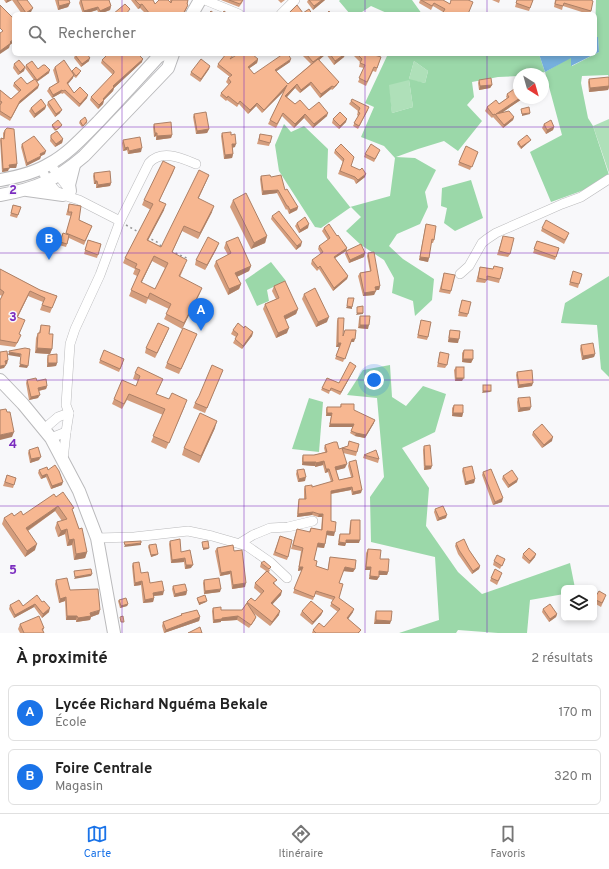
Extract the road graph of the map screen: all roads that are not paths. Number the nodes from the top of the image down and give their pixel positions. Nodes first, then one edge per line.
1 (200, 0) edge
2 (205, 0) edge
3 (296, 0) edge
4 (193, 12) edge
5 (234, 12) edge
6 (283, 12) edge
7 (160, 56) edge
8 (172, 56) edge
9 (196, 164) dead end
10 (74, 165) junction
11 (45, 166) junction
12 (59, 176) junction
13 (609, 179) edge
14 (0, 180) edge
15 (48, 182) junction
16 (26, 190) junction
17 (0, 195) edge
18 (69, 195) junction
19 (120, 220) junction
20 (460, 274) dead end
21 (0, 380) edge
22 (69, 413) junction
23 (58, 417) junction
24 (36, 420) junction
25 (66, 432) junction
26 (48, 433) junction
27 (63, 460) junction
28 (313, 521) dead end
29 (97, 538) junction
30 (240, 543) junction
31 (287, 578) dead end
32 (114, 633) edge

1 - 4 main road
2 - 5 street
3 - 6 street
7 - 11 main road
8 - 10 main road
9 - 19 street
10 - 12 main road
10 - 18 main road
11 - 12 street
11 - 14 main road
11 - 15 street
12 - 15 main road
12 - 18 street
13 - 20 street
15 - 16 main road
15 - 18 street
16 - 17 main road
16 - 18 main road
18 - 19 street
19 - 22 street
21 - 24 main road
22 - 23 street
22 - 25 street
23 - 24 street
23 - 26 street
24 - 26 main road
25 - 26 street
25 - 27 street
26 - 27 main road
27 - 29 main road
28 - 30 street
29 - 30 street
29 - 32 main road
30 - 31 street

